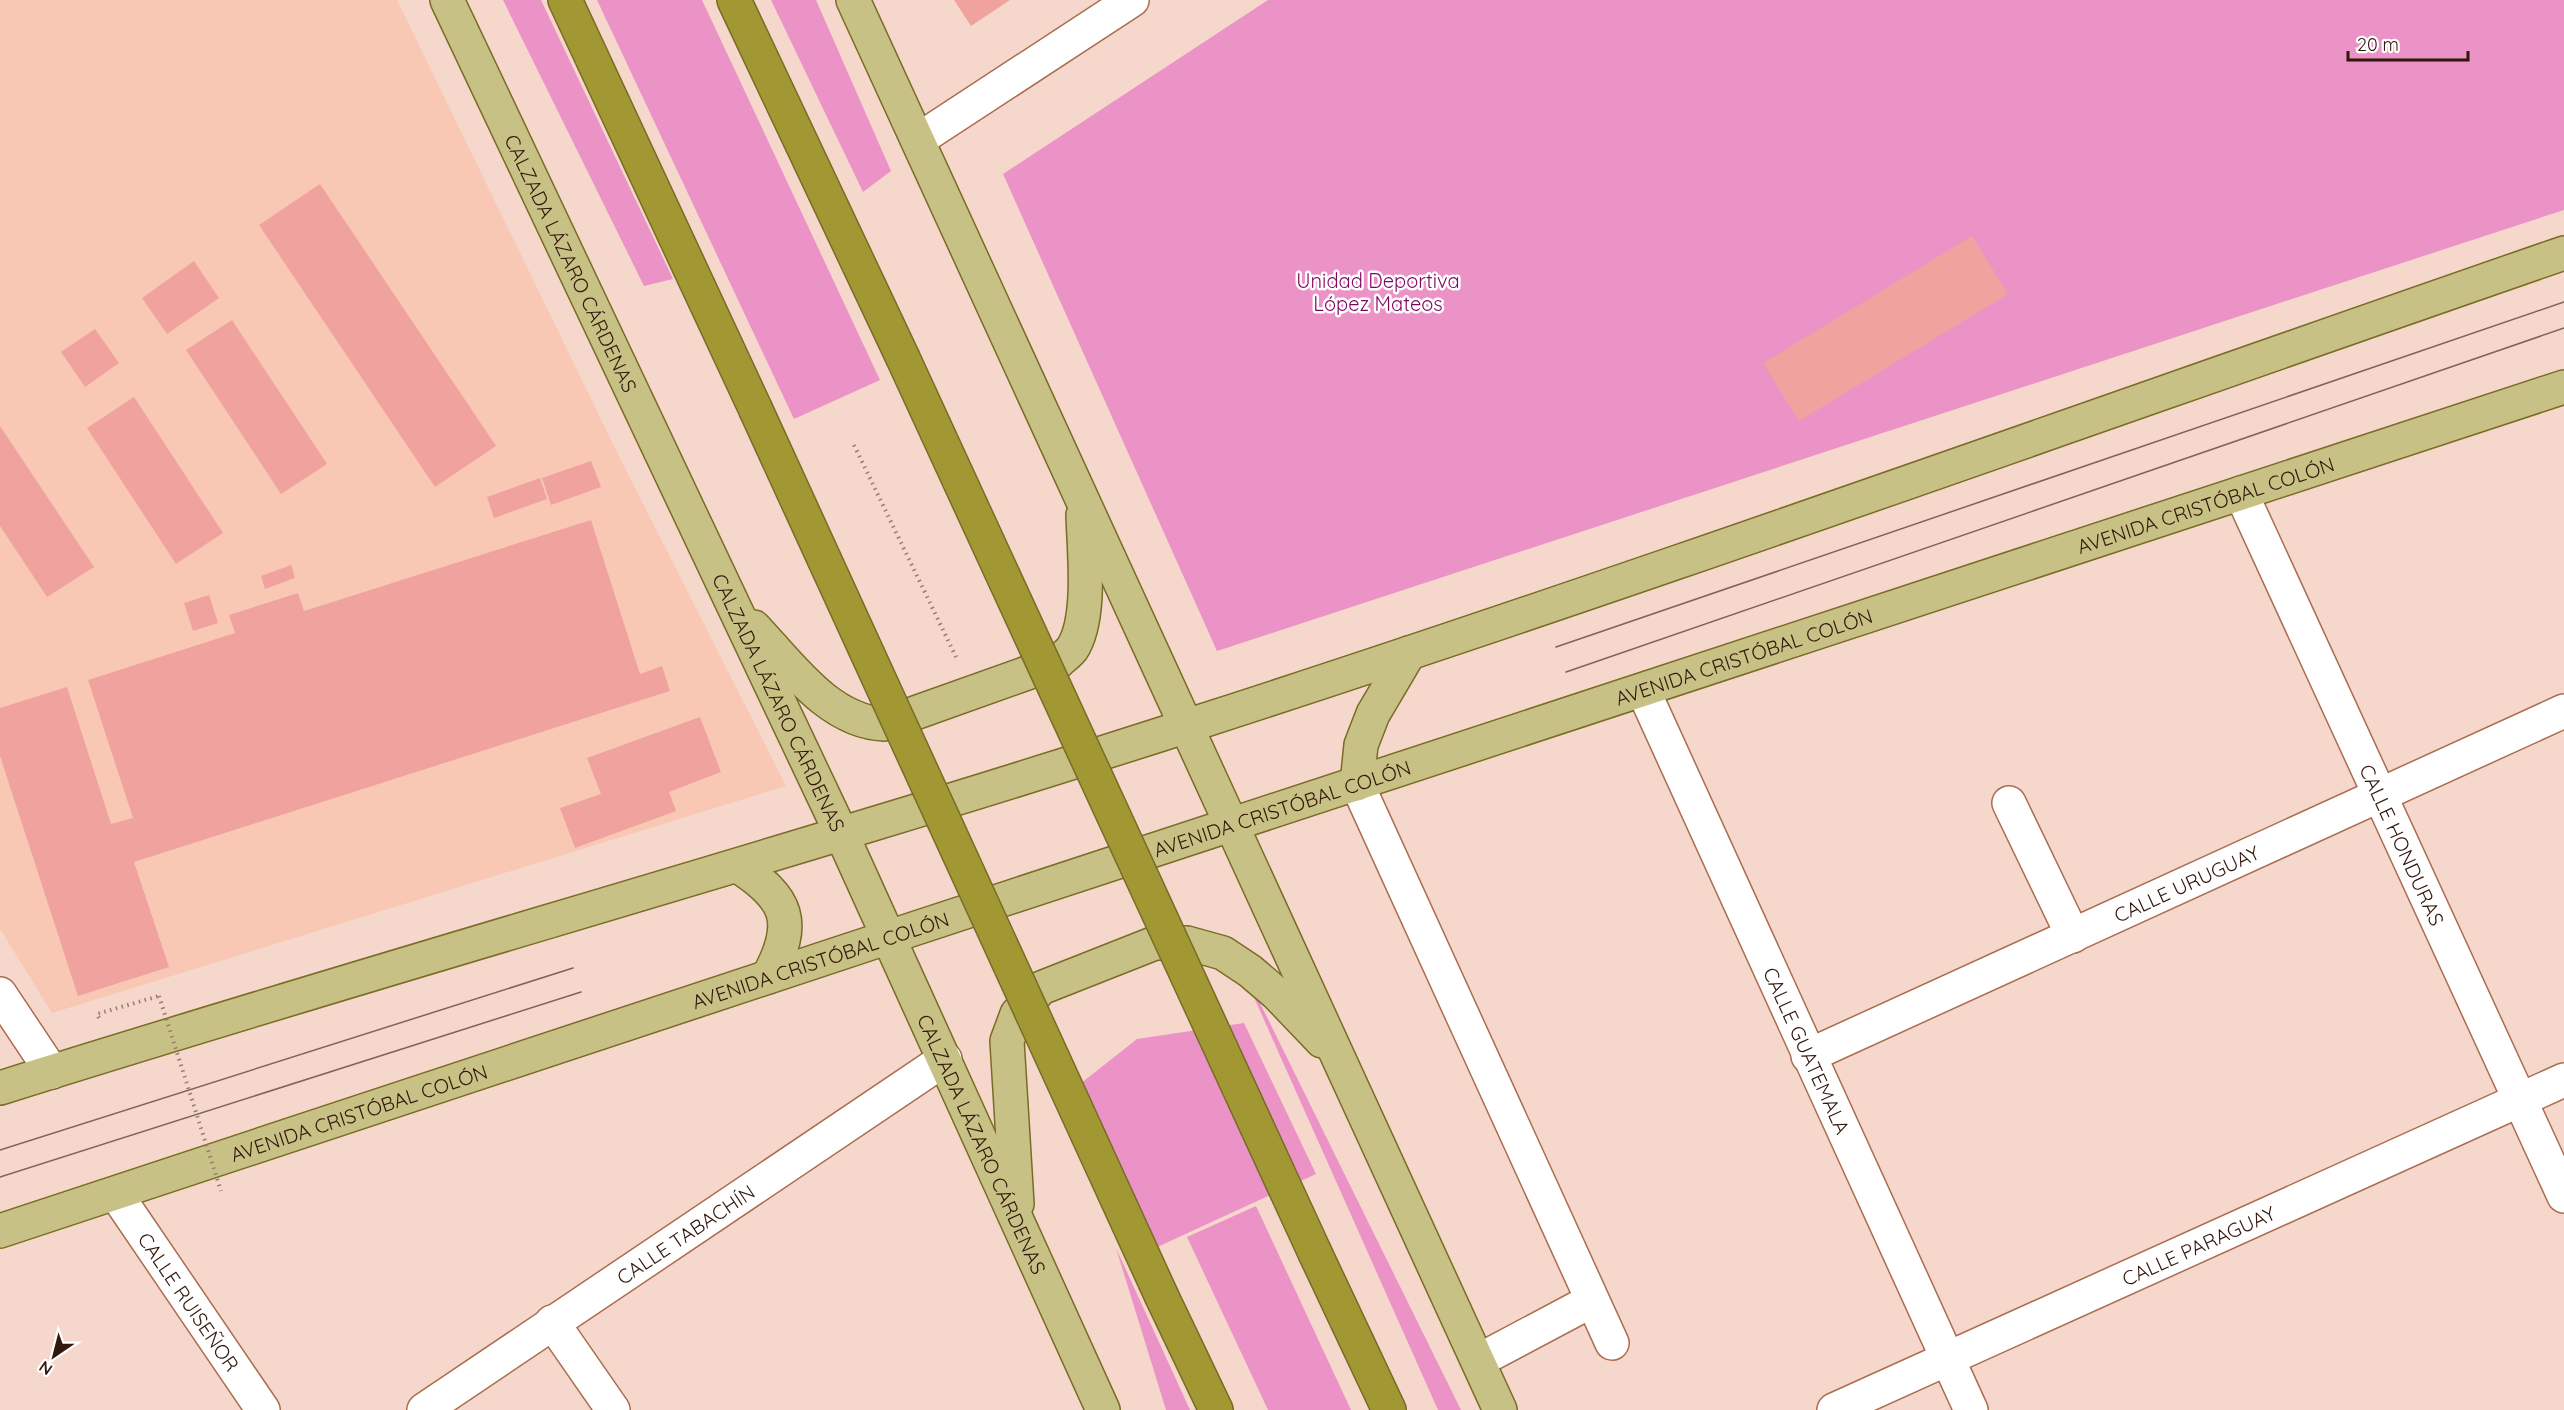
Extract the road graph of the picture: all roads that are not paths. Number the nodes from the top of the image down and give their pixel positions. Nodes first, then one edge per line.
1 (447, 0) edge
2 (565, 0) edge
3 (735, 0) edge
4 (853, 0) edge
5 (1132, 0) edge
6 (918, 141) junction
7 (2564, 253) edge
8 (2564, 387) edge
9 (2241, 493) junction
10 (1083, 503) junction
11 (733, 603) junction
12 (1409, 653) junction
13 (1643, 690) junction
14 (2564, 711) edge
15 (1189, 725) junction
16 (1357, 784) junction
17 (2380, 795) junction
18 (2009, 804) dead end
19 (1233, 825) junction
20 (842, 835) junction
21 (738, 866) junction
22 (2073, 936) junction
23 (889, 937) junction
24 (768, 977) junction
25 (0, 994) edge
26 (1808, 1056) junction
27 (945, 1059) junction
28 (1340, 1059) junction
29 (52, 1072) junction
30 (2564, 1080) edge
31 (0, 1088) edge
32 (2520, 1101) junction
33 (116, 1194) junction
34 (2564, 1196) edge
35 (1018, 1223) junction
36 (0, 1232) edge
37 (1591, 1301) junction
38 (552, 1322) junction
39 (1612, 1343) dead end
40 (1947, 1358) junction
41 (1478, 1361) junction
42 (263, 1410) edge
43 (424, 1410) edge
44 (613, 1410) edge
45 (1103, 1410) edge
46 (1216, 1410) edge
47 (1389, 1410) edge
48 (1500, 1410) edge
49 (1834, 1410) edge
50 (1971, 1410) edge

1 - 11 main road, CALZADA LÁZARO CÁRDENAS
2 - 46 highway, bridge
3 - 47 highway, bridge
4 - 6 main road
5 - 6 street
6 - 10 main road
7 - 12 main road
8 - 9 main road, AVENIDA CRISTÓBAL COLÓN
9 - 13 main road, AVENIDA CRISTÓBAL COLÓN
9 - 17 street, CALLE HONDURAS
10 - 11 main road
10 - 15 main road
11 - 20 main road, CALZADA LÁZARO CÁRDENAS
12 - 15 main road
12 - 16 main road
13 - 16 main road, AVENIDA CRISTÓBAL COLÓN
13 - 26 street, CALLE GUATEMALA
14 - 17 street, CALLE URUGUAY
15 - 19 main road
15 - 20 main road
16 - 19 main road, AVENIDA CRISTÓBAL COLÓN
16 - 37 street
17 - 22 street, CALLE URUGUAY
17 - 32 street, CALLE HONDURAS
18 - 22 street
19 - 23 main road, AVENIDA CRISTÓBAL COLÓN
19 - 28 main road
20 - 21 main road
20 - 23 main road, CALZADA LÁZARO CÁRDENAS
21 - 24 main road
21 - 29 main road
22 - 26 street, CALLE URUGUAY
23 - 24 main road, AVENIDA CRISTÓBAL COLÓN
23 - 27 main road, CALZADA LÁZARO CÁRDENAS
24 - 33 main road, AVENIDA CRISTÓBAL COLÓN
25 - 29 street
26 - 40 street, CALLE GUATEMALA
27 - 35 main road, CALZADA LÁZARO CÁRDENAS
27 - 38 street, CALLE TABACHÍN
28 - 35 main road
28 - 41 main road
29 - 31 main road
30 - 32 street, CALLE PARAGUAY
32 - 34 street, CALLE HONDURAS
32 - 40 street, CALLE PARAGUAY
33 - 36 main road, AVENIDA CRISTÓBAL COLÓN
33 - 42 street, CALLE RUISEÑOR
35 - 45 main road, CALZADA LÁZARO CÁRDENAS
37 - 39 street
37 - 41 street
38 - 43 street, CALLE TABACHÍN
38 - 44 street
40 - 49 street, CALLE PARAGUAY
40 - 50 street, CALLE GUATEMALA
41 - 48 main road

